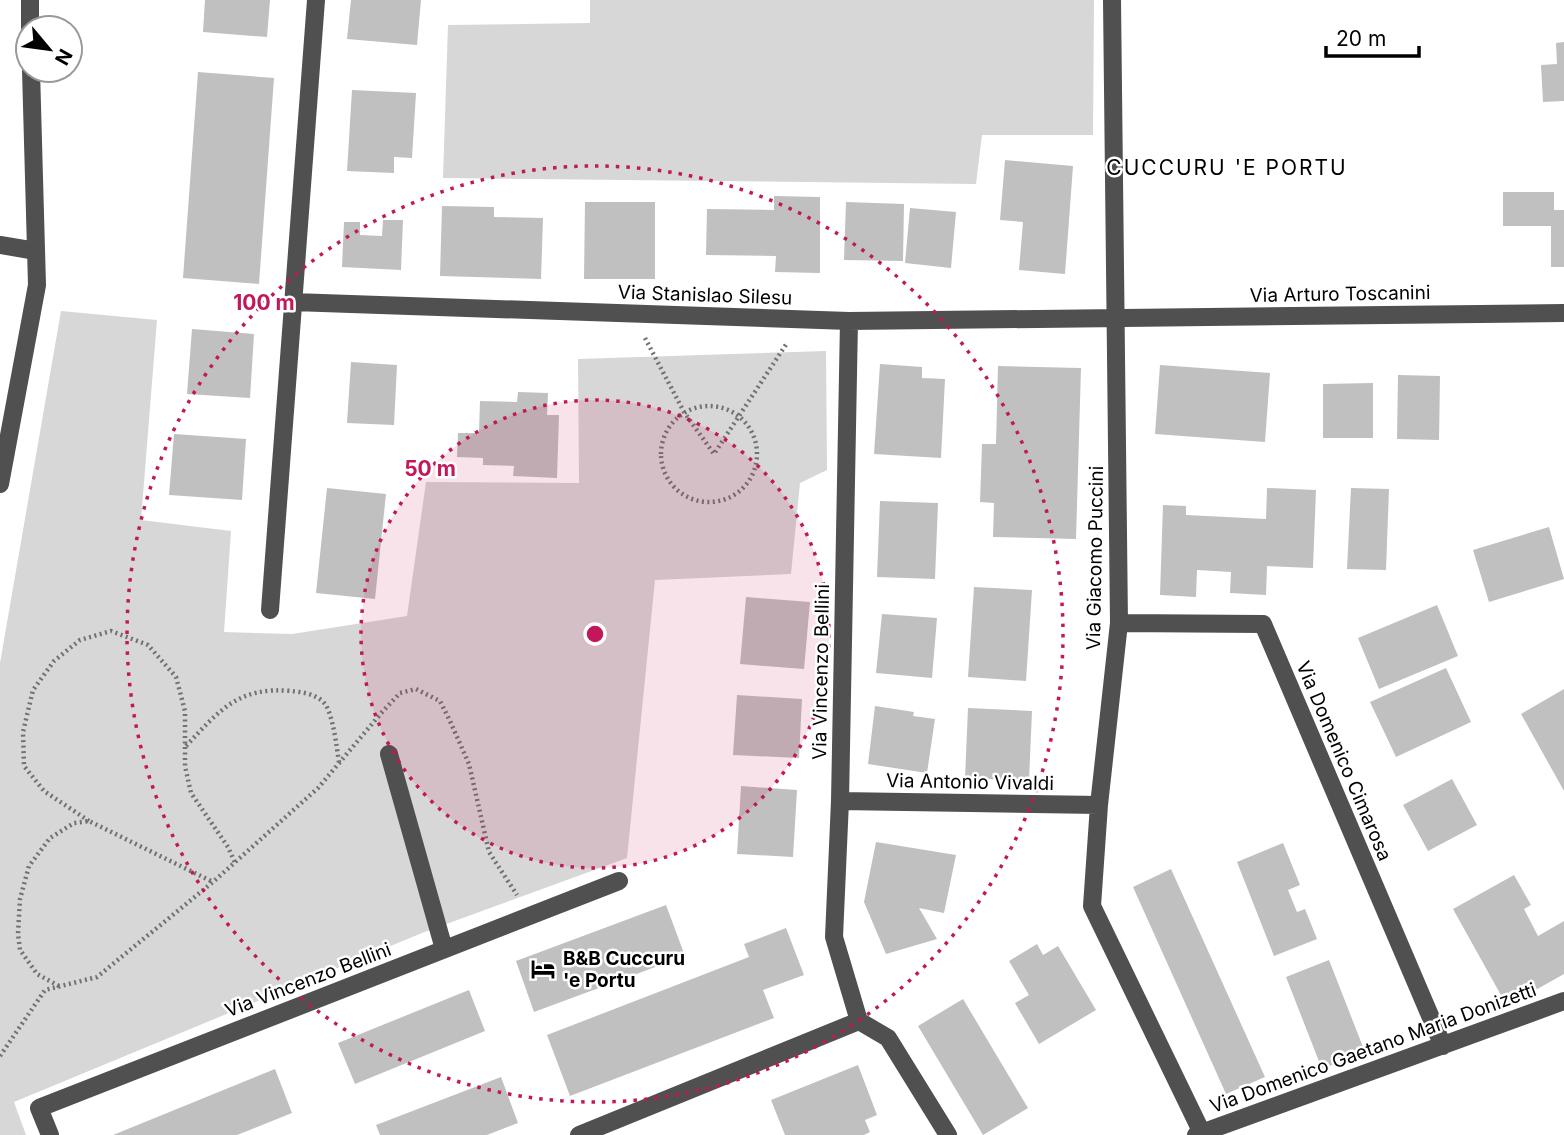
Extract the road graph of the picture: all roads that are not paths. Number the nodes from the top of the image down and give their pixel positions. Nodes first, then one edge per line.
1 (316, 0) edge
2 (1112, 0) edge
3 (31, 84) edge
4 (0, 244) edge
5 (36, 251) junction
6 (293, 302) junction
7 (1564, 313) edge
8 (1116, 317) junction
9 (849, 321) junction
10 (0, 484) edge
11 (270, 610) dead end
12 (1119, 623) junction
13 (389, 754) dead end
14 (840, 801) junction
15 (1099, 805) junction
16 (619, 881) dead end
17 (444, 949) junction
18 (1564, 1001) edge
19 (859, 1021) junction
20 (1443, 1046) junction
21 (1199, 1134) edge
22 (50, 1135) edge
23 (579, 1135) edge
24 (948, 1135) edge

1 - 6 street
2 - 8 street, Via Giacomo Puccini
3 - 5 street
4 - 5 street
5 - 10 street
6 - 9 street, Via Stanislao Silesu
6 - 11 street
7 - 8 street, Via Arturo Toscanini
8 - 9 street, Via Stanislao Silesu
8 - 12 street, Via Giacomo Puccini
9 - 14 street, Via Vincenzo Bellini
12 - 15 street, Via Giacomo Puccini
12 - 20 street, Via Domenico Cimarosa
13 - 17 street
14 - 15 street, Via Antonio Vivaldi
14 - 19 street, Via Vincenzo Bellini
15 - 21 street, Via Giacomo Puccini
16 - 17 street, Via Vincenzo Bellini
17 - 22 street, Via Vincenzo Bellini
18 - 20 street, Via Domenico Gaetano Maria Donizetti
19 - 23 street
19 - 24 street
20 - 21 street, Via Domenico Gaetano Maria Donizetti

